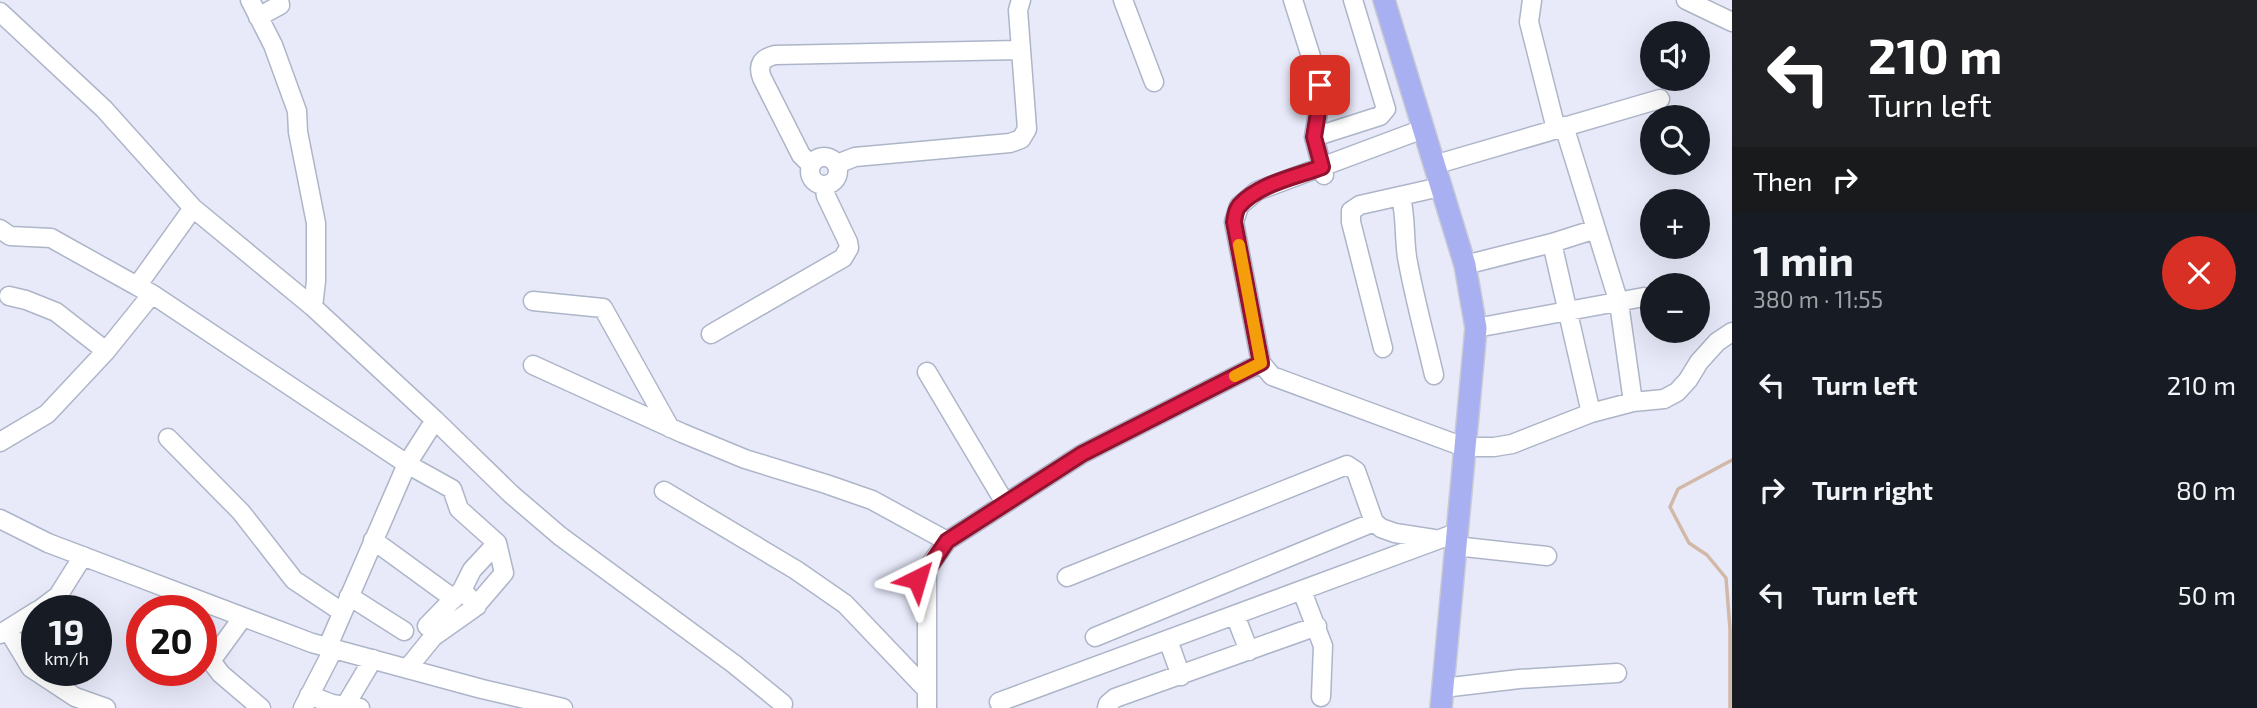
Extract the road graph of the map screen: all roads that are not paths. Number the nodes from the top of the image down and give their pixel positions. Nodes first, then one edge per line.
1 (250, 0) edge
2 (279, 0) edge
3 (1021, 0) edge
4 (1123, 0) edge
5 (1293, 0) edge
6 (1353, 0) edge
7 (1384, 0) edge
8 (1532, 0) edge
9 (1686, 0) edge
10 (0, 12) edge
11 (258, 17) junction
12 (1732, 22) edge
13 (1021, 50) junction
14 (1154, 82) dead end
15 (1660, 99) dead end
16 (1362, 122) junction
17 (1560, 127) junction
18 (1424, 134) junction
19 (1314, 137) junction
20 (1373, 152) junction
21 (837, 164) junction
22 (1434, 164) junction
23 (811, 165) junction
24 (1323, 171) junction
25 (824, 185) junction
26 (1440, 187) junction
27 (1401, 197) junction
28 (193, 208) junction
29 (0, 229) edge
30 (1596, 229) junction
31 (1552, 243) junction
32 (1465, 265) junction
33 (145, 290) junction
34 (9, 296) dead end
35 (1640, 298) edge
36 (533, 301) dead end
37 (1619, 303) junction
38 (313, 307) junction
39 (1569, 312) junction
40 (1476, 328) junction
41 (1732, 331) edge
42 (711, 334) dead end
43 (1383, 348) dead end
44 (106, 351) junction
45 (1261, 363) junction
46 (533, 365) dead end
47 (927, 372) dead end
48 (1434, 375) dead end
49 (1633, 402) junction
50 (1591, 413) junction
51 (435, 420) junction
52 (670, 428) junction
53 (168, 438) dead end
54 (0, 442) edge
55 (1464, 447) junction
56 (407, 464) junction
57 (664, 491) dead end
58 (1005, 503) junction
59 (0, 519) edge
60 (1374, 522) junction
61 (373, 540) junction
62 (1449, 540) junction
63 (947, 541) junction
64 (497, 543) junction
65 (83, 556) junction
66 (1547, 556) dead end
67 (1067, 577) dead end
68 (1302, 591) junction
69 (59, 595) edge
70 (458, 595) junction
71 (345, 604) junction
72 (477, 606) junction
73 (1235, 615) junction
74 (243, 617) junction
75 (21, 621) edge
76 (1317, 626) junction
77 (404, 631) dead end
78 (4, 632) edge
79 (437, 634) junction
80 (1096, 637) dead end
81 (1168, 640) junction
82 (331, 647) junction
83 (1249, 651) junction
84 (373, 659) junction
85 (407, 669) junction
86 (1618, 673) dead end
87 (1181, 676) junction
88 (1321, 697) dead end
89 (1442, 698) edge
90 (927, 699) edge
91 (306, 702) edge
92 (999, 702) dead end
93 (72, 703) edge
94 (353, 707) edge
95 (779, 707) edge
96 (106, 708) edge
97 (261, 708) edge
98 (563, 708) edge
99 (1107, 708) edge

1 - 11 street
2 - 11 street
3 - 13 street
4 - 14 street
5 - 19 street
6 - 16 street
7 - 18 main road
8 - 17 street
9 - 12 street
10 - 28 street
11 - 38 street
13 - 21 street
13 - 23 street
15 - 17 street
16 - 19 street
16 - 20 street
17 - 22 street
17 - 30 street
18 - 20 street
18 - 22 main road
19 - 24 street
20 - 24 street
21 - 23 street
21 - 25 street
22 - 26 main road
23 - 25 street
24 - 45 street
25 - 42 street
26 - 27 street
26 - 32 main road
27 - 43 street
27 - 48 street
28 - 33 street
28 - 38 street
29 - 33 street
30 - 31 street
30 - 37 street
31 - 32 street
31 - 39 street
32 - 40 main road
33 - 44 street
33 - 56 street
34 - 44 street
35 - 37 street
36 - 52 street
37 - 39 street
37 - 49 street
38 - 51 street
39 - 40 street
39 - 50 street
40 - 55 main road
41 - 49 street
44 - 54 street
45 - 55 street
45 - 58 street
46 - 52 street
47 - 58 street
49 - 50 street
50 - 55 street
51 - 56 street
51 - 95 street
52 - 63 street
53 - 71 street
55 - 62 main road
56 - 61 street
56 - 64 street
57 - 90 street
58 - 63 street
59 - 65 street
60 - 62 street
60 - 67 street
60 - 80 street
61 - 70 street
61 - 71 street
62 - 66 street
62 - 68 street
62 - 89 main road
63 - 90 street
64 - 70 street
64 - 72 street
65 - 69 street
65 - 74 street
68 - 73 street
68 - 76 street
70 - 72 street
70 - 79 street
71 - 77 street
71 - 82 street
72 - 79 street
73 - 81 street
73 - 83 street
74 - 82 street
74 - 97 street
75 - 78 street
76 - 83 street
76 - 88 street
78 - 93 street
79 - 85 street
81 - 87 street
81 - 92 street
82 - 84 street
82 - 91 street
83 - 87 street
84 - 85 street
84 - 94 street
85 - 98 street
86 - 89 street
87 - 99 street
91 - 94 street
93 - 96 street

